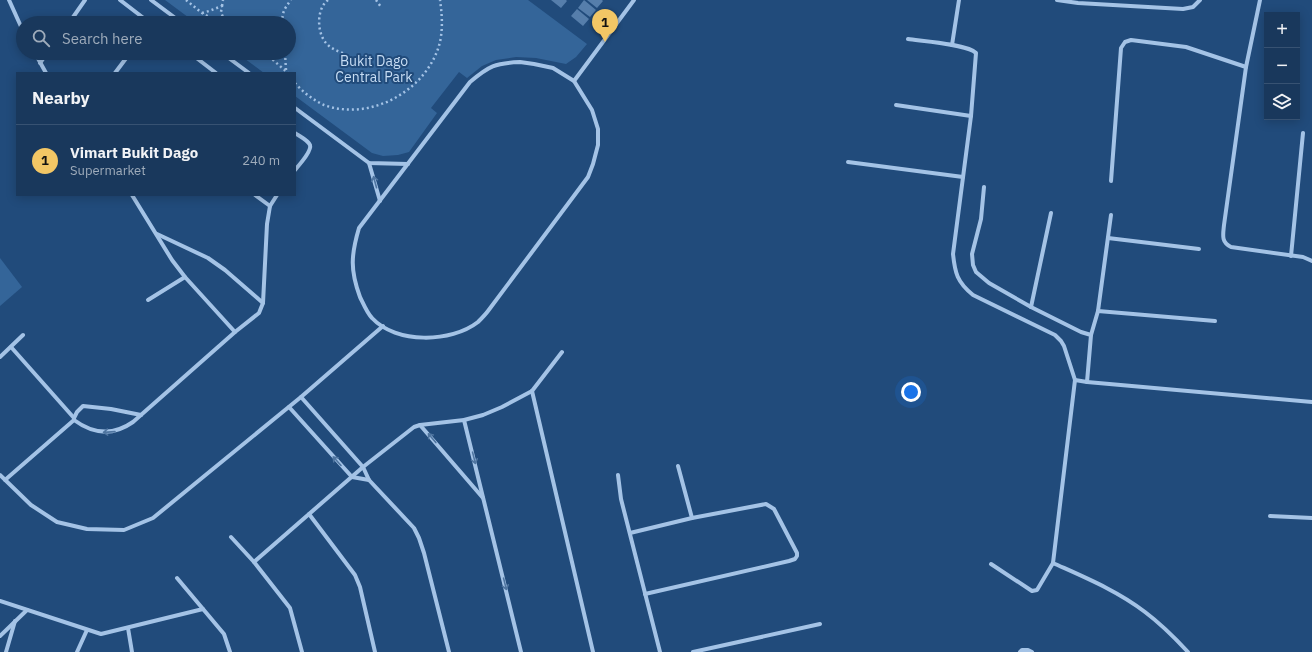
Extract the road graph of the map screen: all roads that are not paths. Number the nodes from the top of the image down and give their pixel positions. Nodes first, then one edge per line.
1 (9, 0) edge
2 (85, 0) edge
3 (120, 0) edge
4 (151, 0) edge
5 (634, 0) edge
6 (959, 0) edge
7 (1057, 0) edge
8 (1200, 0) edge
9 (1260, 0) edge
10 (1079, 1) edge
11 (16, 16) edge
12 (74, 16) edge
13 (141, 16) edge
14 (173, 16) edge
15 (908, 39) dead end
16 (952, 45) junction
17 (38, 60) edge
18 (42, 60) edge
19 (125, 60) edge
20 (199, 60) edge
21 (231, 60) edge
22 (40, 63) junction
23 (1246, 66) junction
24 (45, 72) edge
25 (116, 72) edge
26 (215, 72) edge
27 (248, 72) edge
28 (574, 81) junction
29 (896, 105) dead end
30 (296, 109) edge
31 (971, 116) junction
32 (1303, 133) dead end
33 (296, 134) edge
34 (848, 162) dead end
35 (369, 163) junction
36 (408, 164) junction
37 (296, 169) edge
38 (963, 177) junction
39 (1111, 181) dead end
40 (984, 187) dead end
41 (133, 196) edge
42 (256, 196) edge
43 (275, 196) edge
44 (380, 202) junction
45 (270, 206) junction
46 (1051, 213) dead end
47 (1111, 215) dead end
48 (156, 234) junction
49 (1108, 238) junction
50 (1199, 249) dead end
51 (1291, 256) junction
52 (1312, 261) edge
53 (185, 277) junction
54 (148, 300) dead end
55 (263, 303) junction
56 (1031, 307) junction
57 (1098, 311) junction
58 (1215, 322) dead end
59 (383, 326) junction
60 (234, 332) junction
61 (23, 335) dead end
62 (1092, 335) junction
63 (11, 347) junction
64 (562, 352) dead end
65 (0, 357) edge
66 (1075, 380) junction
67 (1087, 382) junction
68 (532, 391) junction
69 (301, 397) junction
70 (1312, 402) edge
71 (289, 407) junction
72 (141, 415) junction
73 (74, 419) junction
74 (464, 420) junction
75 (420, 425) junction
76 (678, 466) dead end
77 (363, 467) junction
78 (0, 475) edge
79 (618, 475) dead end
80 (352, 477) junction
81 (4, 480) junction
82 (369, 480) junction
83 (484, 500) junction
84 (309, 514) junction
85 (1270, 516) dead end
86 (692, 518) junction
87 (1312, 518) edge
88 (630, 533) junction
89 (231, 537) dead end
90 (254, 562) junction
91 (1053, 563) junction
92 (991, 564) dead end
93 (177, 578) dead end
94 (646, 594) junction
95 (0, 601) edge
96 (203, 609) junction
97 (27, 610) junction
98 (15, 621) junction
99 (820, 624) dead end
100 (128, 628) junction
101 (87, 630) junction
102 (0, 636) edge
103 (6, 652) edge
104 (77, 652) edge
105 (132, 652) edge
106 (230, 652) edge
107 (302, 652) edge
108 (375, 652) edge
109 (449, 652) edge
110 (521, 652) edge
111 (593, 652) edge
112 (660, 652) edge
113 (693, 652) edge
114 (1020, 652) edge
115 (1032, 652) edge
116 (1188, 652) edge

1 - 11 street
2 - 12 street
3 - 13 street
4 - 14 street
5 - 28 street
6 - 16 street
7 - 10 street
8 - 10 street
9 - 23 street
15 - 16 street
16 - 31 street
17 - 22 street
18 - 22 street
19 - 25 street
20 - 26 street
21 - 27 street
22 - 24 street
23 - 39 street
23 - 51 street
28 - 36 street
28 - 59 street
29 - 31 street
30 - 35 street
31 - 38 street
32 - 51 street
33 - 37 street
34 - 38 street
35 - 36 street
44 -> 35 street
36 - 44 street
38 - 66 street
40 - 56 street
41 - 48 street
42 - 45 street
43 - 45 street
44 - 59 street
45 - 55 street
46 - 56 street
47 - 49 street
48 - 53 street
48 - 55 street
49 - 50 street
49 - 57 street
51 - 52 street
53 - 54 street
53 - 60 street
55 - 60 street
56 - 62 street
57 - 58 street
57 - 62 street
59 - 69 street
60 - 72 street
61 - 63 street
62 - 67 street
63 - 65 street
63 - 73 street
64 - 68 street
66 - 67 street
66 - 91 street
67 - 70 street
68 - 74 street
68 - 111 street
69 - 71 street
69 - 77 street
80 -> 71 street
71 - 81 street
72 - 73 street
72 -> 73 street
73 - 81 street
74 - 75 street
74 -> 83 street
75 - 77 street
83 -> 75 street
76 - 86 street
77 - 80 street
77 - 82 street
78 - 81 street
79 - 88 street
80 - 82 street
80 - 84 street
82 - 109 street
83 -> 110 street
84 - 90 street
84 - 108 street
85 - 87 street
86 - 88 street
86 - 94 street
88 - 94 street
89 - 90 street
90 - 107 street
91 - 92 street
91 - 116 street
93 - 96 street
94 - 112 street
95 - 97 street
96 - 100 street
96 - 106 street
97 - 98 street
97 - 101 street
98 - 102 street
98 - 103 street
99 - 113 street
100 - 101 street
100 - 105 street
101 - 104 street
114 - 115 street

